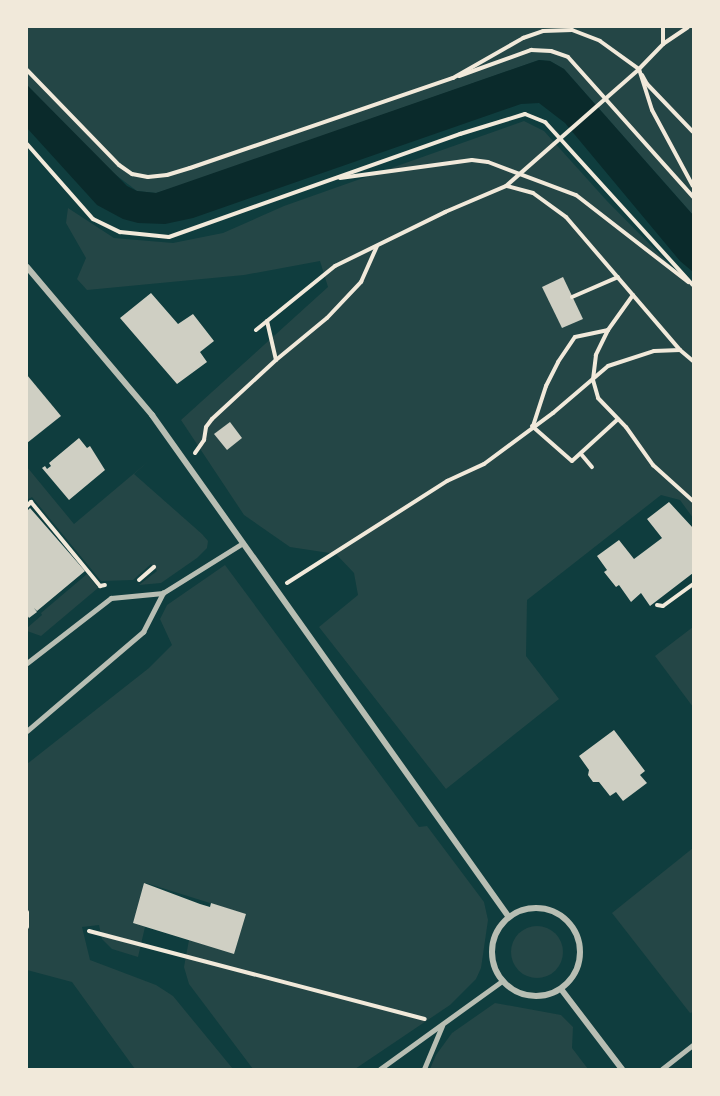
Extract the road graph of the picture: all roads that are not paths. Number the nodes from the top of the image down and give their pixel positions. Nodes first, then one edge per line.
1 (27, 267) edge
2 (243, 543) junction
3 (163, 592) junction
4 (27, 663) edge
5 (27, 731) edge
6 (508, 916) junction
7 (502, 981) junction
8 (561, 988) junction
9 (444, 1023) junction
10 (693, 1045) edge
11 (380, 1069) edge
12 (424, 1069) edge
13 (622, 1069) edge
14 (662, 1069) edge

1 - 2 street
2 - 3 lane
2 - 6 street
3 - 4 lane
3 - 5 lane
6 - 7 street
6 - 8 street
7 - 8 street
7 - 9 lane
8 - 13 street
9 - 11 lane
9 - 12 lane
10 - 14 lane

